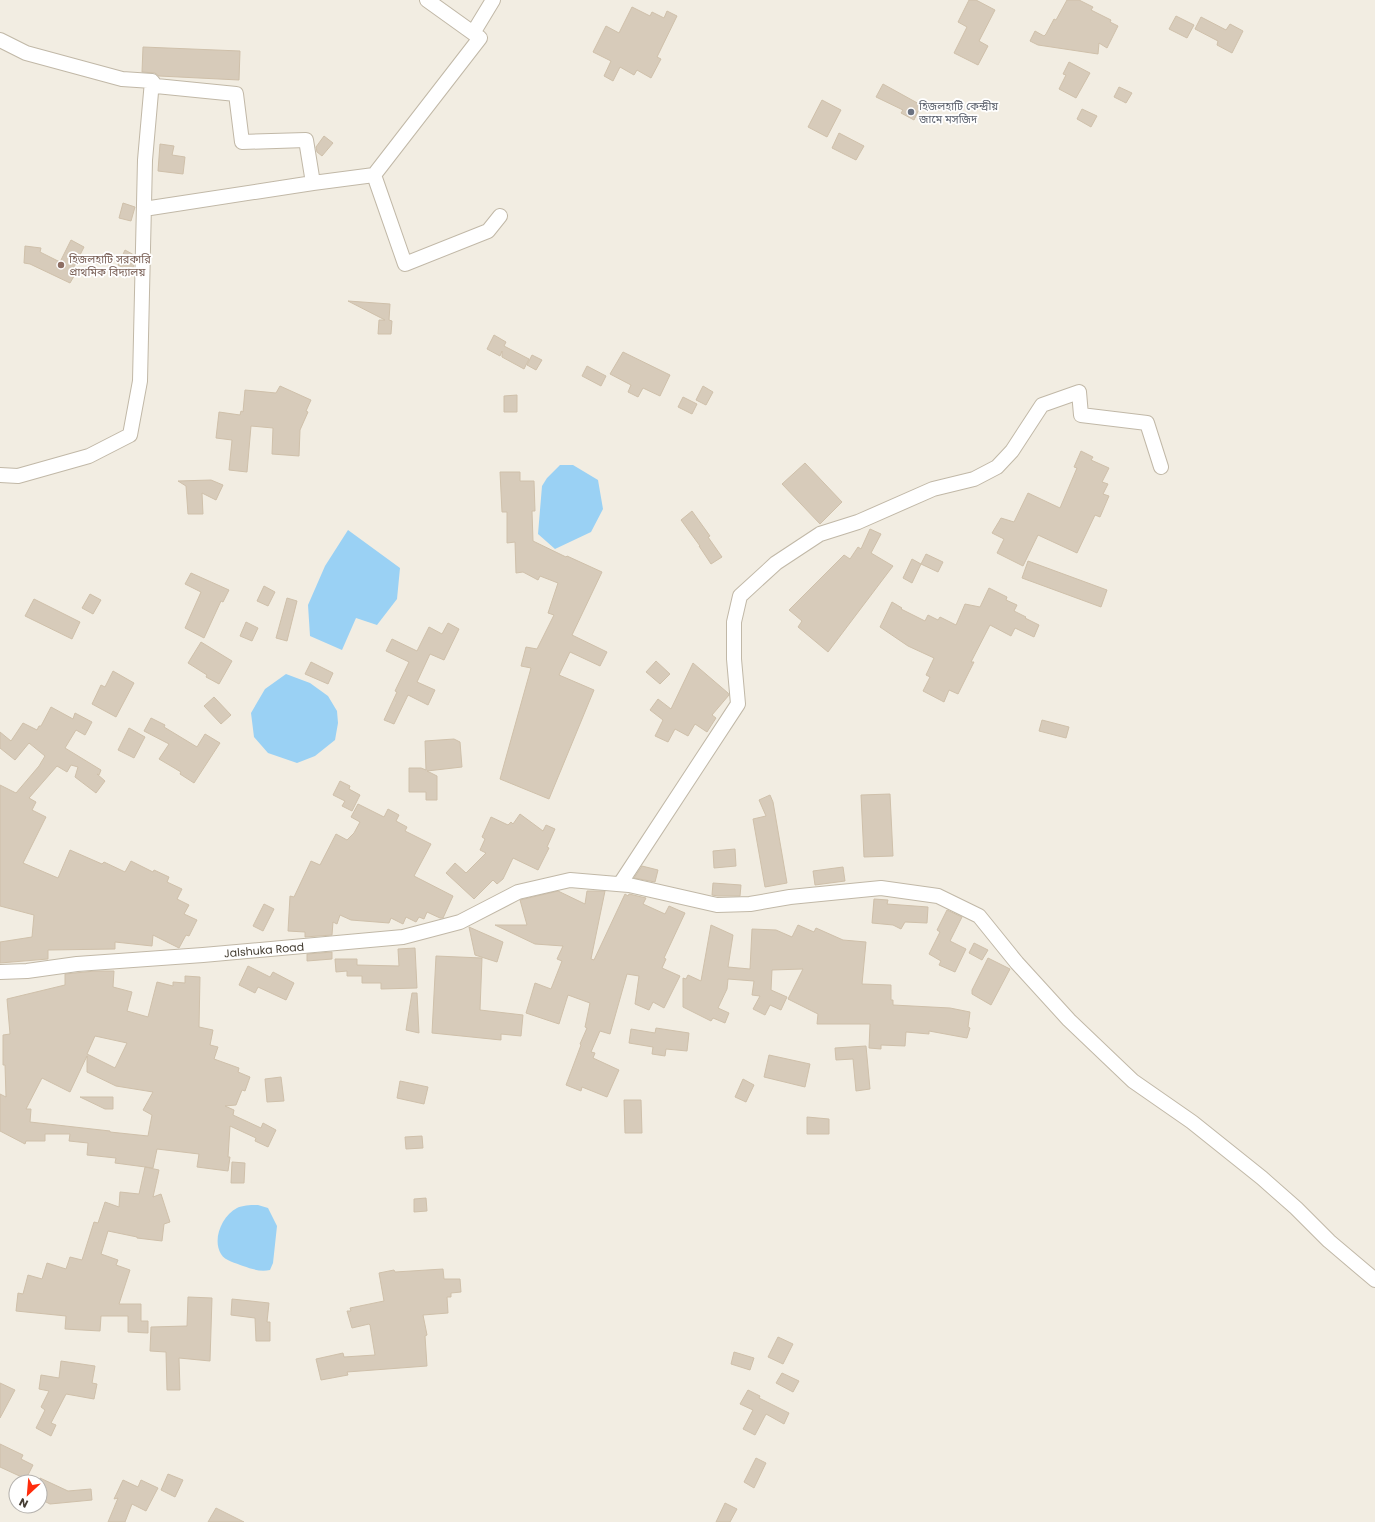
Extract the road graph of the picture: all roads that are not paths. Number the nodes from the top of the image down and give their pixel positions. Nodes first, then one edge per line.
1 (427, 0) edge
2 (493, 0) edge
3 (473, 33) junction
4 (0, 40) edge
5 (152, 81) junction
6 (374, 175) junction
7 (314, 183) junction
8 (144, 209) junction
9 (500, 216) dead end
10 (1161, 467) dead end
11 (0, 475) edge
12 (620, 884) junction
13 (0, 972) edge
14 (1375, 1280) edge

1 - 3 street
2 - 3 street
3 - 6 street
4 - 5 street
5 - 7 street
5 - 8 street
6 - 7 street
6 - 9 street
7 - 8 street
8 - 11 street
10 - 12 street
12 - 13 street, Jalshuka Road
12 - 14 street, Jalshuka Road

